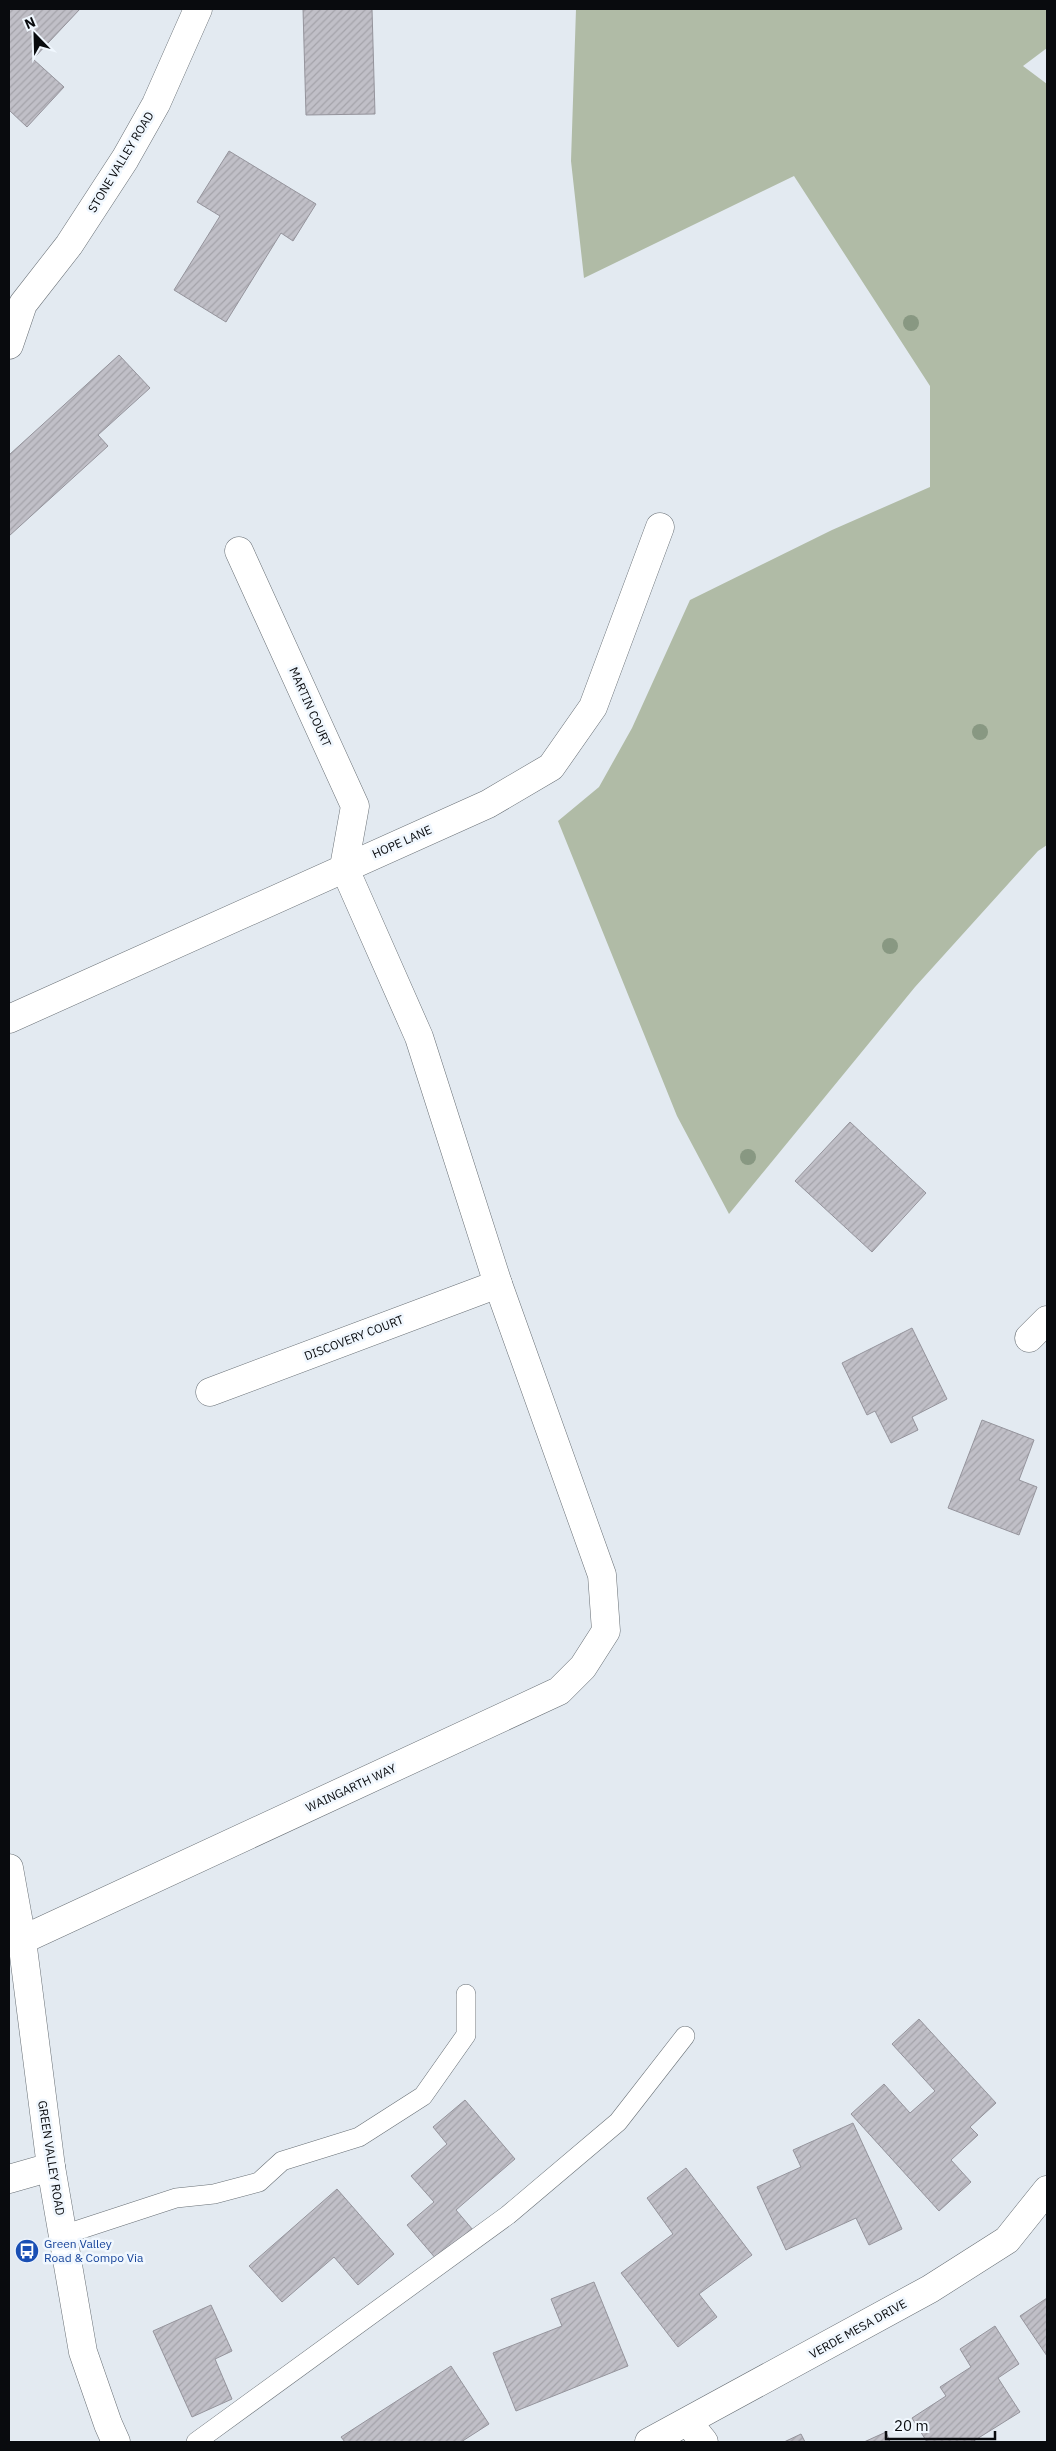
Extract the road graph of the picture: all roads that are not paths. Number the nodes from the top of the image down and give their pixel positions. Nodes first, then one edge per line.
1 (198, 9) edge
2 (16, 308) edge
3 (9, 345) edge
4 (660, 527) dead end
5 (239, 551) dead end
6 (344, 867) junction
7 (9, 1019) edge
8 (498, 1284) junction
9 (210, 1392) dead end
10 (9, 1868) edge
11 (22, 1940) junction
12 (466, 1994) dead end
13 (685, 2036) dead end
14 (51, 2167) junction
15 (9, 2179) edge
16 (1047, 2190) edge
17 (64, 2235) junction
18 (696, 2432) edge
19 (116, 2442) edge
20 (196, 2442) edge
21 (649, 2442) edge

1 - 2 street, STONE VALLEY ROAD
2 - 3 street, STONE VALLEY ROAD
4 - 6 street, HOPE LANE
5 - 6 street, MARTIN COURT
6 - 7 street, HOPE LANE
6 - 8 street, WAINGARTH WAY
8 - 9 street, DISCOVERY COURT
8 - 11 street, WAINGARTH WAY
10 - 11 street, GREEN VALLEY ROAD
11 - 14 street, GREEN VALLEY ROAD
12 - 17 lane
13 - 20 lane
14 - 15 street
14 - 17 street, GREEN VALLEY ROAD
16 - 18 street, VERDE MESA DRIVE
17 - 19 street, GREEN VALLEY ROAD
18 - 21 street, VERDE MESA DRIVE

